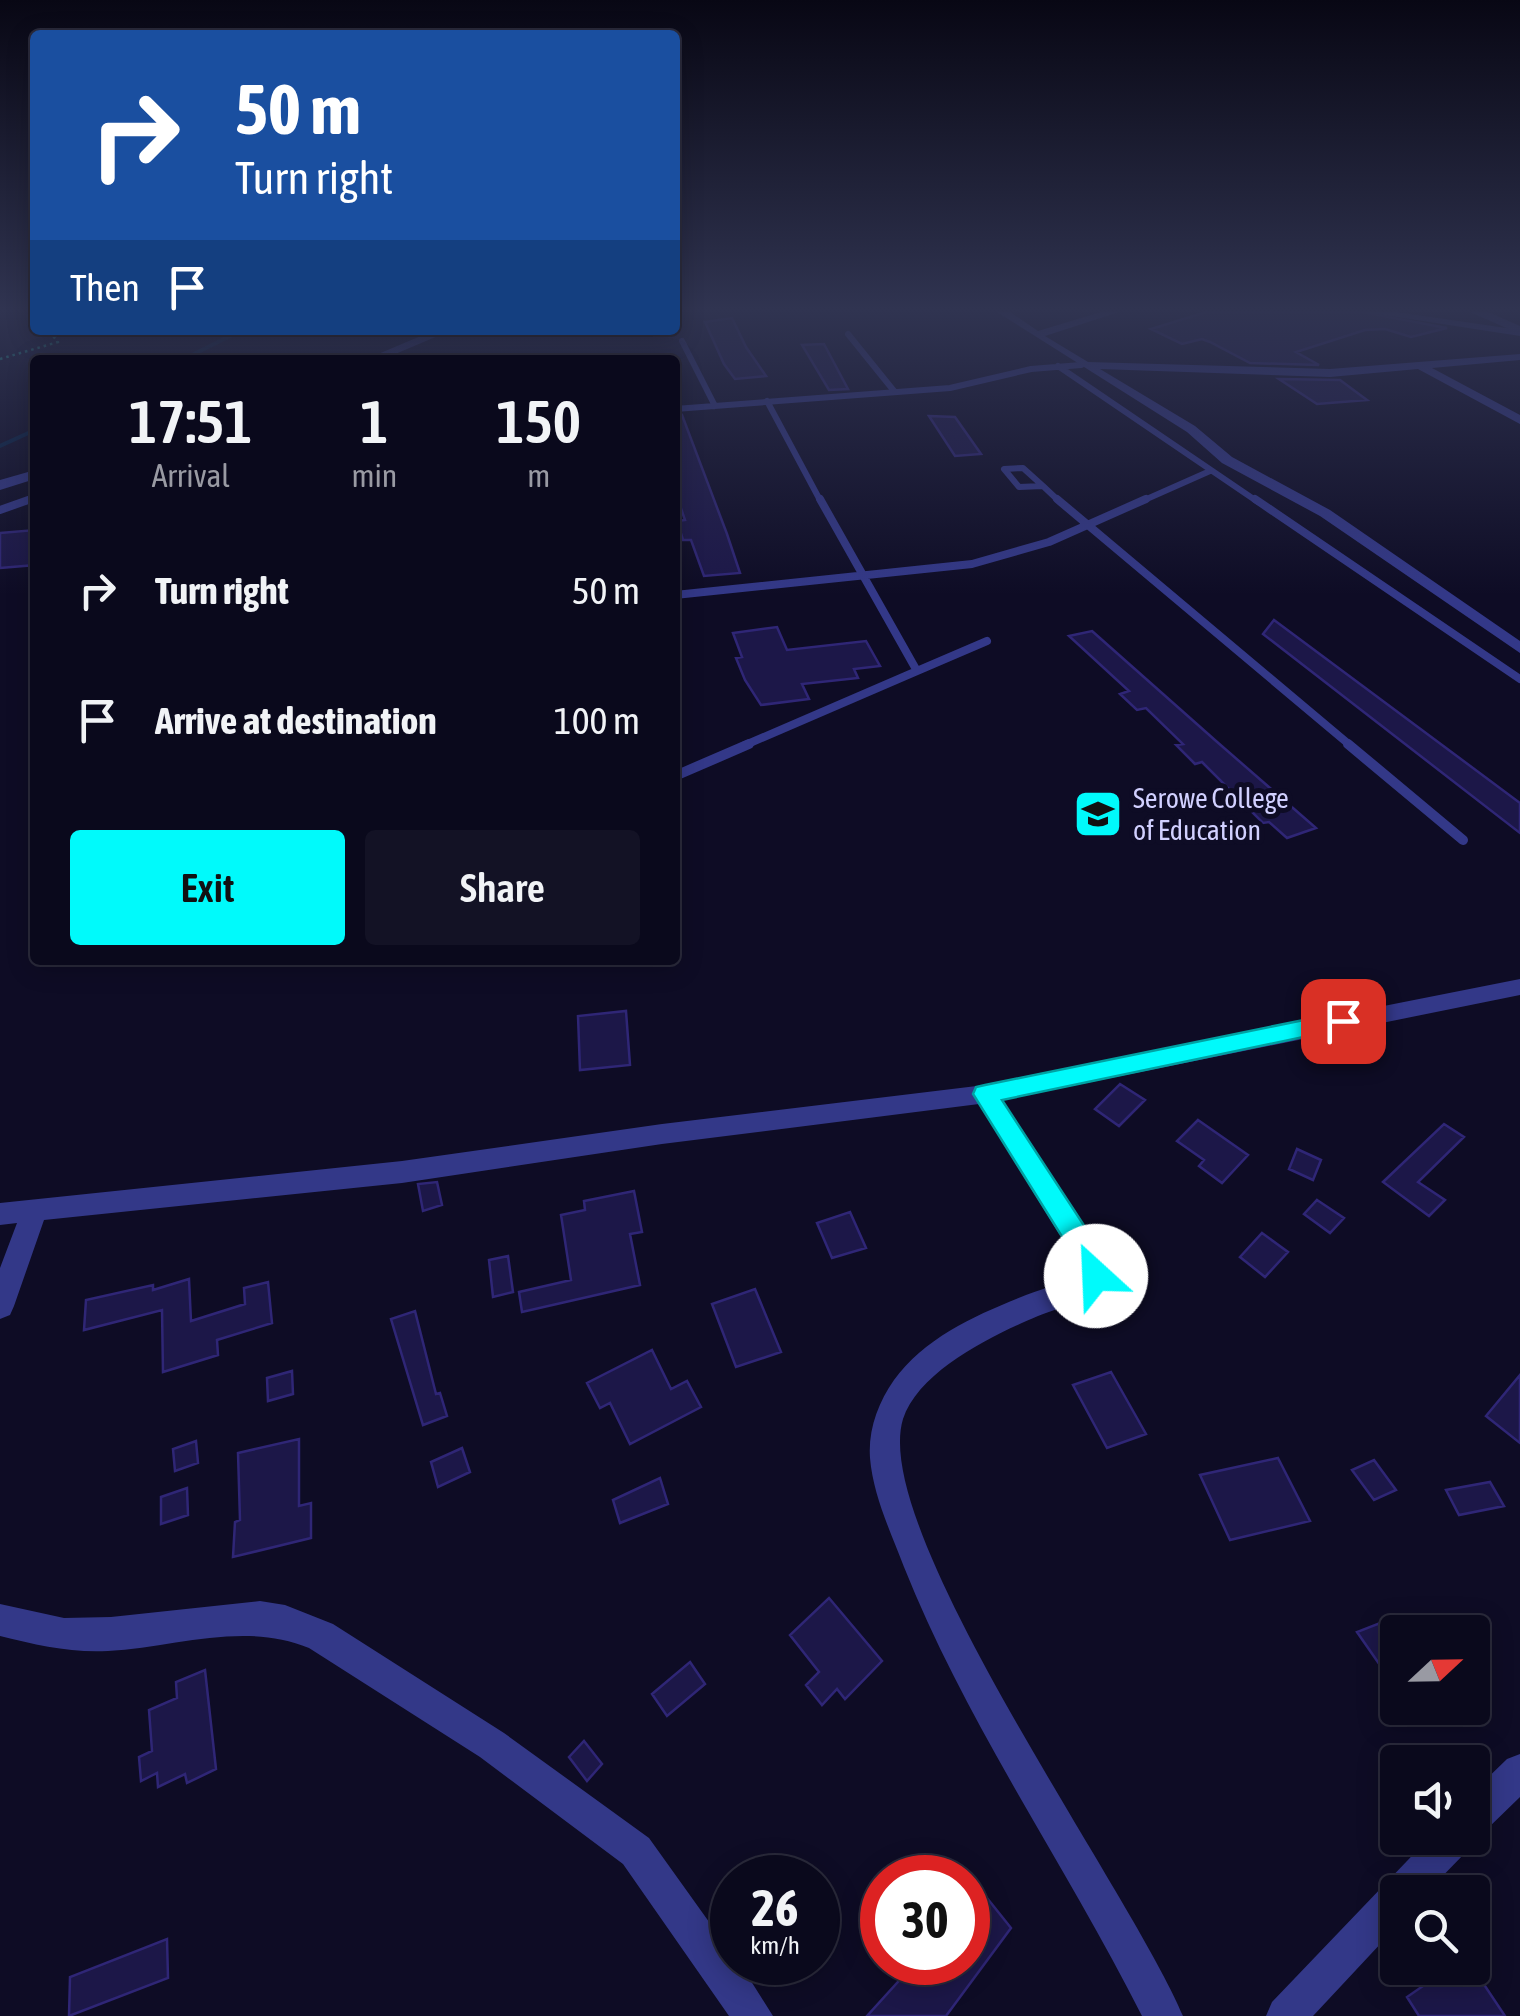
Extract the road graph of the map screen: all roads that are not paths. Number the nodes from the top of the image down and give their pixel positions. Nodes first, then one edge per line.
1 (714, 406) edge
2 (770, 406) edge
3 (1117, 406) edge
4 (1152, 406) edge
5 (1494, 406) edge
6 (680, 409) edge
7 (1520, 420) edge
8 (1210, 470) junction
9 (30, 476) edge
10 (0, 485) edge
11 (1044, 486) dead end
12 (30, 500) edge
13 (0, 510) edge
14 (1084, 524) junction
15 (861, 576) junction
16 (680, 594) edge
17 (987, 641) dead end
18 (1520, 648) edge
19 (918, 670) junction
20 (1520, 679) edge
21 (680, 774) edge
22 (1463, 840) dead end
23 (1520, 987) edge
24 (985, 1094) junction
25 (34, 1211) junction
26 (0, 1214) edge
27 (0, 1306) edge
28 (0, 1620) edge
29 (1520, 1772) edge
30 (1490, 1801) edge
31 (1438, 1855) edge
32 (1419, 1875) edge
33 (1380, 1916) edge
34 (753, 2016) edge
35 (1163, 2016) edge
36 (1286, 2016) edge

1 - 6 lane
2 - 15 lane
3 - 8 lane
4 - 18 street
5 - 7 street
8 - 14 lane
8 - 20 lane
9 - 10 street
11 - 14 lane
12 - 13 lane
14 - 15 lane
14 - 22 lane
15 - 16 lane
15 - 19 lane
17 - 19 lane
19 - 21 lane
23 - 24 street
24 - 25 street
24 - 35 street
25 - 26 street
25 - 27 street
28 - 34 street
29 - 30 street
31 - 32 street
33 - 36 street

